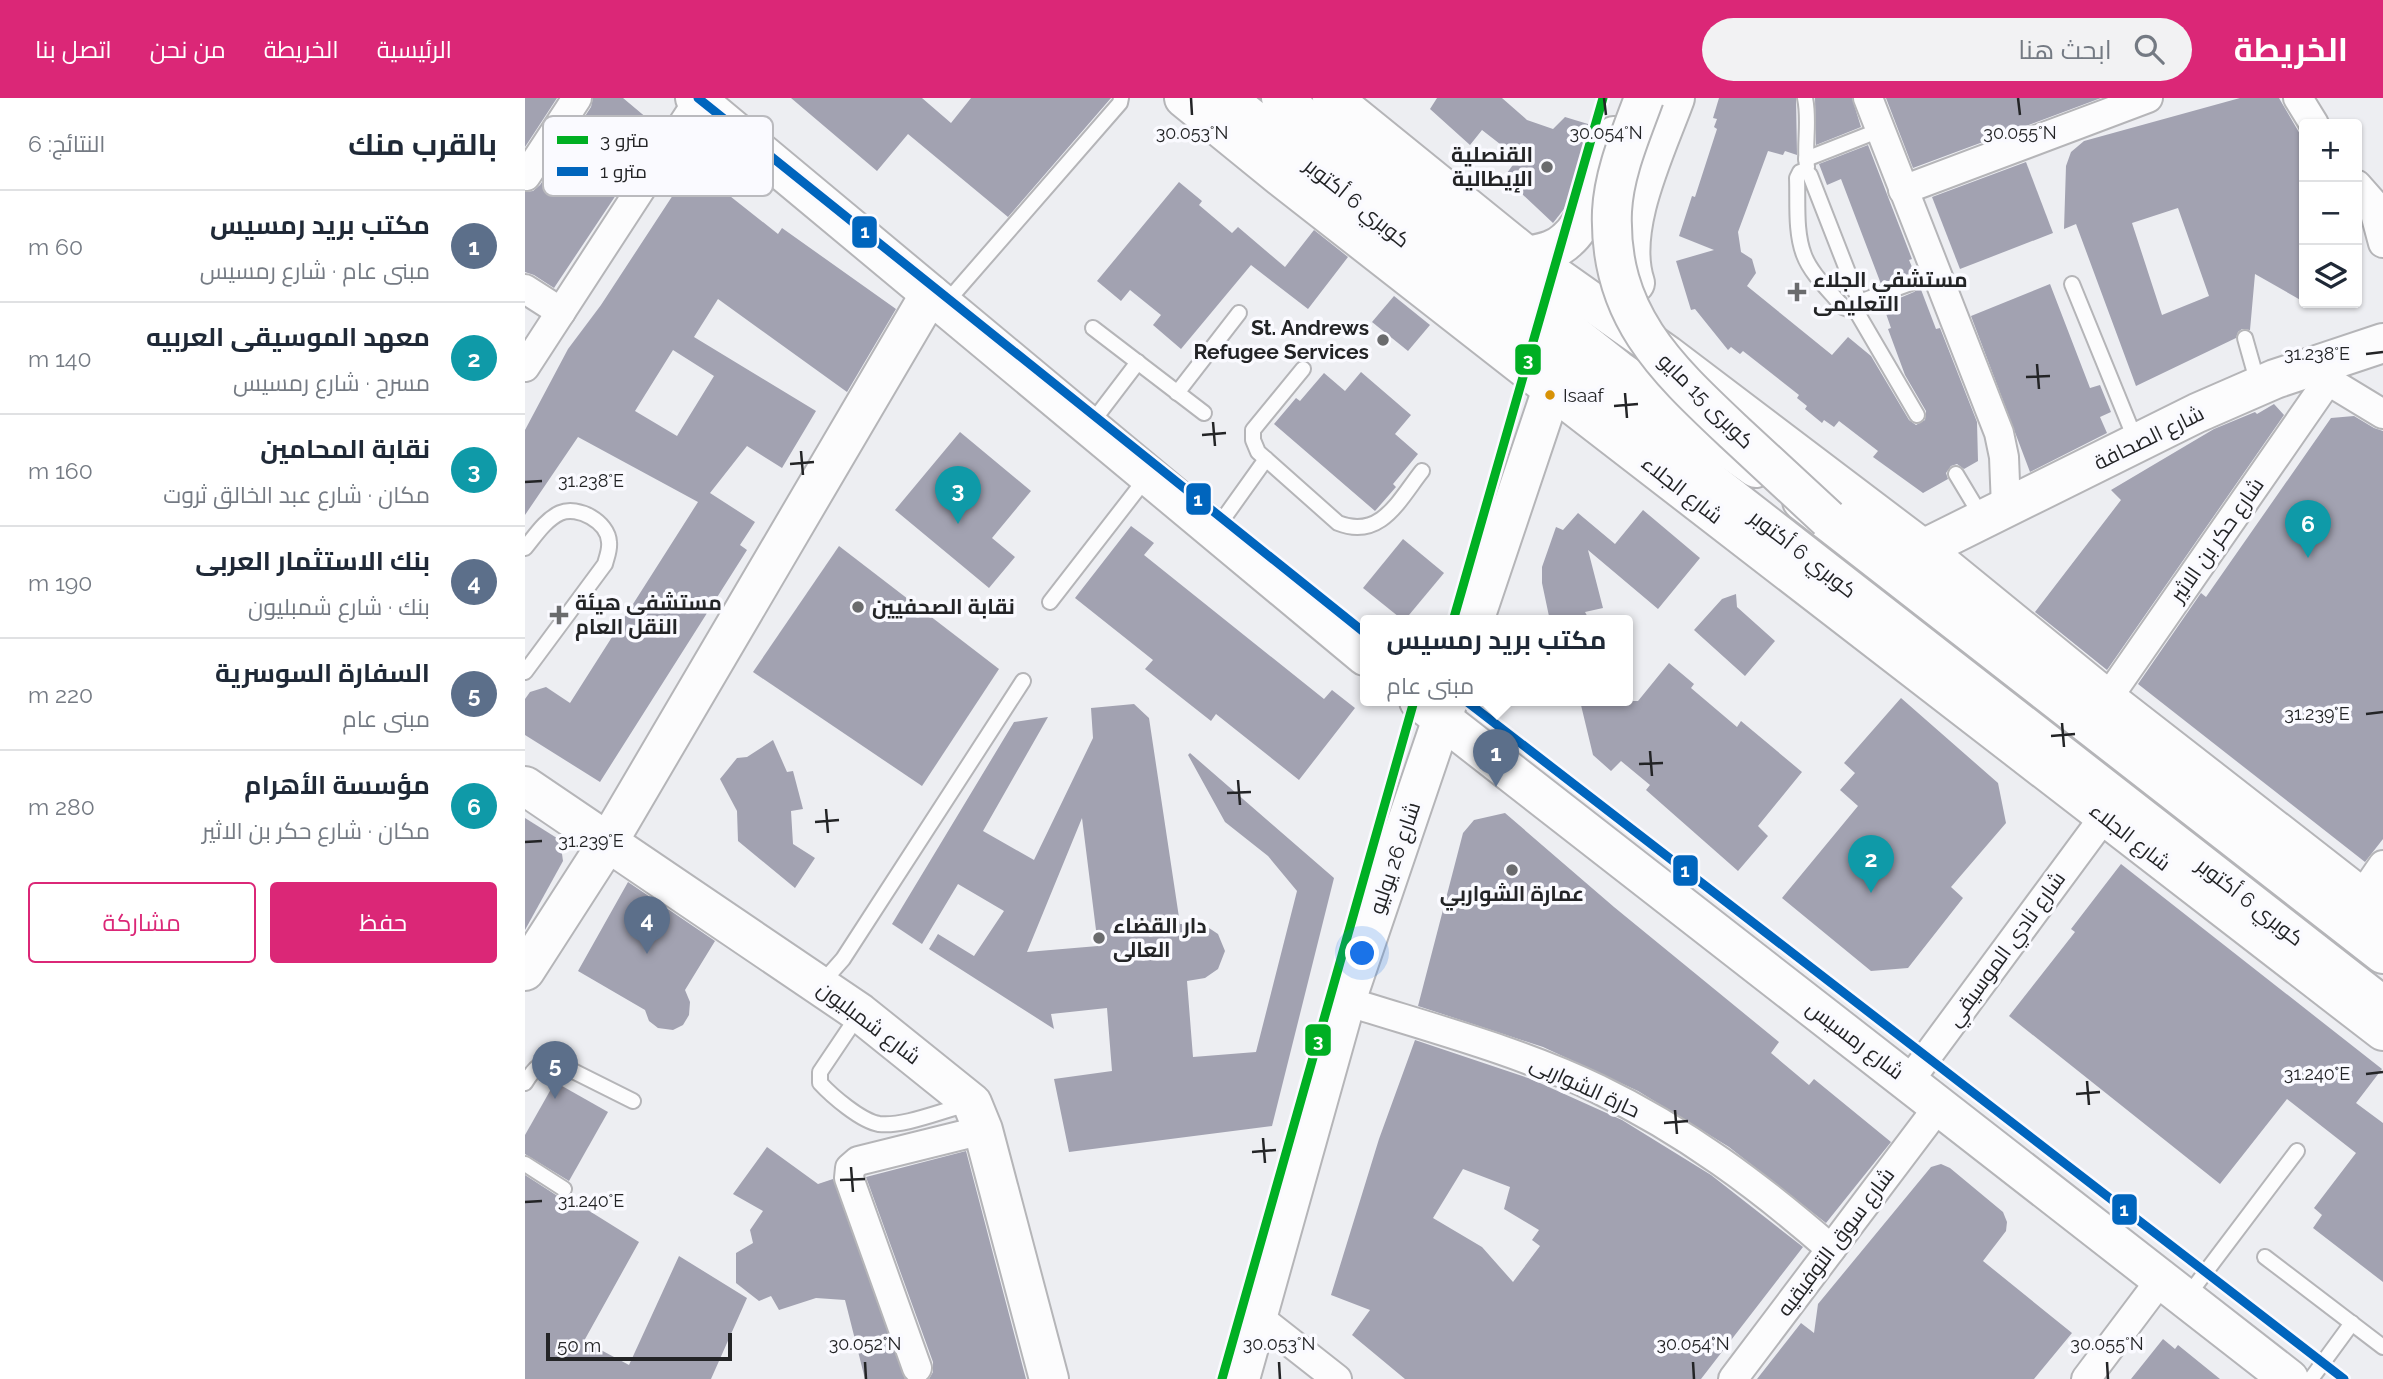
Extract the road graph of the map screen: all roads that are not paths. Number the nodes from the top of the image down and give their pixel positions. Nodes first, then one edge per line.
1 (577, 98) edge
2 (1121, 98) edge
3 (1184, 98) edge
4 (1226, 98) edge
5 (1281, 98) edge
6 (1332, 98) edge
7 (1628, 98) edge
8 (1644, 98) edge
9 (1675, 98) edge
10 (1805, 98) edge
11 (1868, 98) edge
12 (2148, 98) edge
13 (2298, 98) edge
14 (565, 116) edge
15 (2311, 119) edge
16 (1880, 130) junction
17 (543, 150) edge
18 (773, 160) edge
19 (1807, 166) junction
20 (526, 176) edge
21 (1903, 190) junction
22 (2362, 191) edge
23 (644, 196) edge
24 (2383, 243) edge
25 (1527, 256) junction
26 (1920, 280) junction
27 (2072, 284) dead end
28 (525, 289) edge
29 (937, 300) junction
30 (1857, 305) junction
31 (561, 312) junction
32 (1239, 313) dead end
33 (1093, 328) dead end
34 (2245, 338) dead end
35 (2383, 343) edge
36 (1667, 355) junction
37 (1138, 362) junction
38 (525, 365) edge
39 (1303, 369) dead end
40 (2317, 375) junction
41 (2259, 386) junction
42 (1552, 389) junction
43 (1177, 393) junction
44 (1204, 413) dead end
45 (1917, 415) dead end
46 (2383, 415) edge
47 (1089, 427) junction
48 (2137, 444) junction
49 (1266, 459) junction
50 (1422, 471) dead end
51 (1956, 474) dead end
52 (1147, 475) junction
53 (1995, 514) junction
54 (1828, 519) junction
55 (1214, 531) junction
56 (525, 548) edge
57 (1923, 550) junction
58 (1050, 601) dead end
59 (1476, 615) edge
60 (1360, 652) edge
61 (525, 673) edge
62 (1023, 681) dead end
63 (2107, 699) junction
64 (1436, 707) edge
65 (525, 786) edge
66 (2104, 817) junction
67 (608, 842) junction
68 (2376, 890) edge
69 (2383, 954) edge
70 (525, 971) edge
71 (820, 985) junction
72 (1346, 1001) junction
73 (2383, 1006) edge
74 (860, 1013) junction
75 (2383, 1031) edge
76 (1909, 1081) junction
77 (525, 1083) edge
78 (633, 1101) dead end
79 (1938, 1106) junction
80 (977, 1116) junction
81 (2297, 1151) dead end
82 (525, 1164) edge
83 (564, 1189) dead end
84 (1831, 1249) junction
85 (2265, 1257) dead end
86 (2174, 1288) junction
87 (1258, 1317) junction
88 (2352, 1323) junction
89 (2383, 1347) edge
90 (917, 1368) dead end
91 (1049, 1379) edge
92 (1240, 1379) edge
93 (1337, 1379) edge
94 (1733, 1379) edge
95 (2086, 1379) edge
96 (2289, 1379) edge
97 (2311, 1379) edge

1 - 14 street
2 - 29 lane
3 - 42 main road, شارع الجلاء
4 - 73 main road, كوبري 6 أكتوبر
5 - 54 main road, كوبري 6 أكتوبر, bridge
6 - 25 main road
7 - 25 main road
8 - 54 main road, كوبرى 15 مايو, bridge
9 - 36 main road
10 - 19 lane
11 - 16 street
12 - 21 street
13 - 15 street
16 - 19 lane
16 - 21 street
17 - 20 street
18 - 29 main road
19 - 30 lane
19 - 30 lane
21 - 26 street
22 - 24 street
23 - 31 street
25 - 36 main road
26 - 30 lane
26 - 53 street
27 - 48 lane
28 - 31 street
29 - 47 main road
29 - 67 main road
30 - 45 lane
31 - 38 street
32 - 43 lane
33 - 37 lane
34 - 41 lane
35 - 40 main road, شارع الصحافة
36 - 57 main road
37 - 43 lane
37 - 47 lane
39 - 49 lane
40 - 41 main road, شارع الصحافة
40 - 46 street
40 - 63 street, شارع حكر بن الاثير
41 - 48 main road, شارع الصحافة
42 - 59 main road
42 - 66 main road, شارع الجلاء
43 - 44 lane
47 - 52 main road
48 - 53 main road, شارع الصحافة
49 - 50 lane
49 - 55 lane
51 - 53 lane
52 - 55 main road
52 - 58 lane
53 - 57 main road, شارع الصحافة
54 - 69 main road, كوبري 6 أكتوبر
55 - 60 main road
56 - 61 lane
57 - 63 main road
62 - 71 lane
63 - 68 main road
64 - 72 main road, شارع 26 يوليو
64 - 76 main road, شارع رمسيس
65 - 67 main road, شارع شمبليون
66 - 75 main road, شارع الجلاء
66 - 76 street, شارع نادي الموسيقي
67 - 70 main road
67 - 71 main road, شارع شمبليون
71 - 74 main road, شارع شمبليون
72 - 84 street, حارة الشواربى
72 - 87 main road, شارع 26 يوليو
74 - 80 main road, شارع شمبليون
74 - 80 lane
76 - 79 main road, شارع رمسيس
77 - 78 lane
79 - 84 street, شارع سوق التوفيقيه
79 - 86 main road, شارع رمسيس
80 - 90 street
80 - 91 main road
81 - 86 lane
82 - 83 lane
84 - 94 street, شارع سوق التوفيقيه
85 - 88 lane
86 - 95 street
86 - 96 main road, شارع رمسيس
87 - 92 main road, شارع 26 يوليو
87 - 93 street
88 - 89 lane
88 - 97 lane

